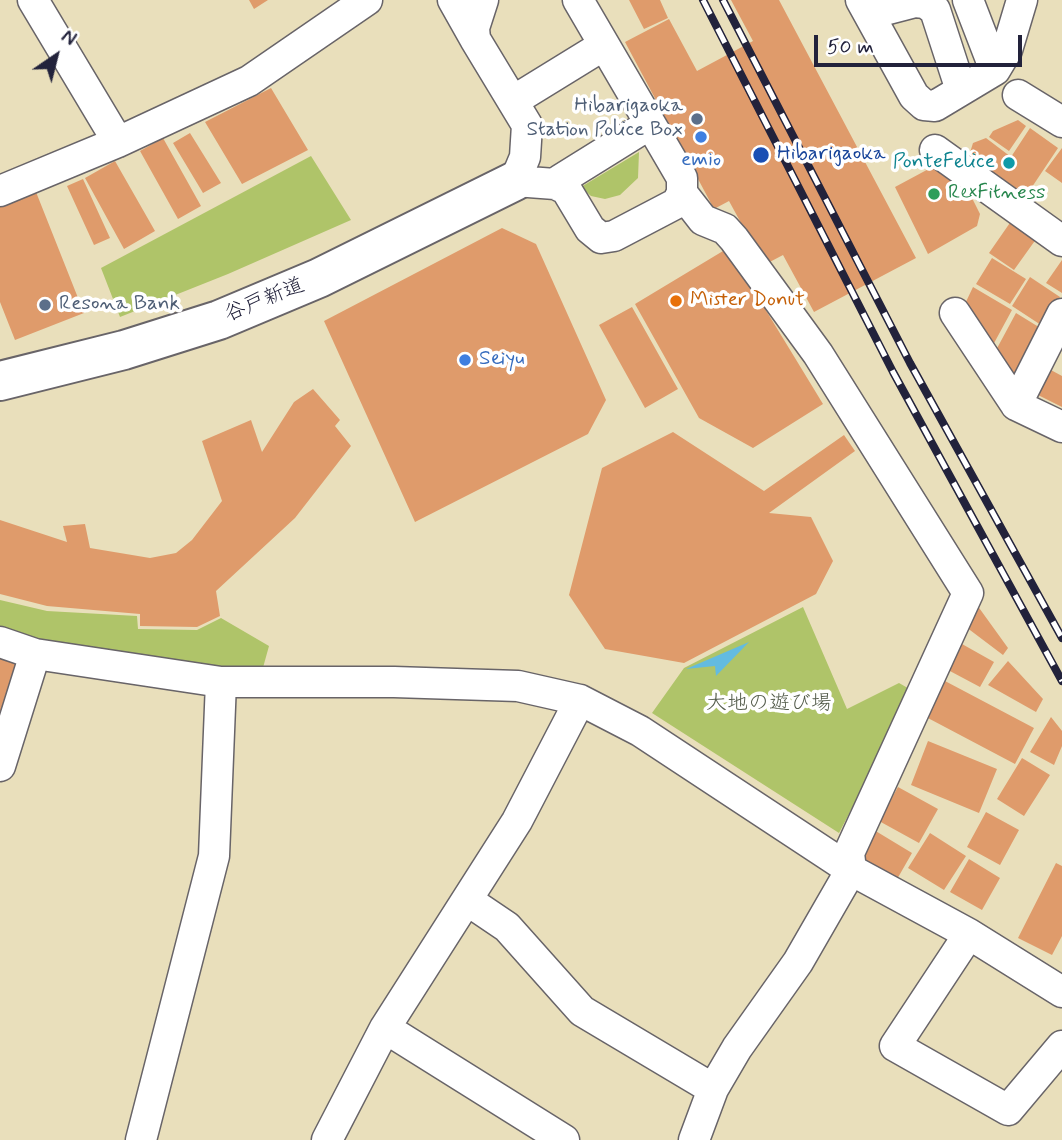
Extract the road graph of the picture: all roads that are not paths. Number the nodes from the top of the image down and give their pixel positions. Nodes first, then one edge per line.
1 (33, 0) edge
2 (367, 0) edge
3 (453, 0) edge
4 (483, 0) edge
5 (578, 0) edge
6 (968, 0) edge
7 (1022, 0) edge
8 (865, 7) edge
9 (475, 39) junction
10 (604, 45) junction
11 (995, 70) junction
12 (961, 90) junction
13 (1018, 95) dead end
14 (520, 113) junction
15 (1062, 122) edge
16 (650, 124) junction
17 (118, 142) junction
18 (935, 150) dead end
19 (515, 181) junction
20 (563, 184) junction
21 (0, 191) edge
22 (682, 193) junction
23 (1062, 242) edge
24 (955, 313) dead end
25 (1062, 314) edge
26 (0, 381) edge
27 (1016, 405) junction
28 (1062, 427) edge
29 (0, 642) edge
30 (35, 654) junction
31 (221, 682) junction
32 (580, 700) junction
33 (0, 766) edge
34 (851, 870) junction
35 (467, 900) junction
36 (969, 934) junction
37 (1062, 992) edge
38 (385, 1028) junction
39 (1062, 1046) edge
40 (713, 1090) junction
41 (337, 1136) edge
42 (141, 1140) edge
43 (564, 1140) edge
44 (694, 1140) edge

1 - 17 street
2 - 17 street
3 - 9 street
4 - 9 street
5 - 10 street
6 - 11 street
7 - 11 street
8 - 12 street
8 - 12 street
9 - 14 street
10 - 14 street
10 - 16 street
11 - 12 street
13 - 15 street
14 - 19 street
14 - 20 street
16 - 20 street
16 - 22 street
17 - 21 street
18 - 23 street
19 - 20 street
19 - 26 main road, 谷戸新道
20 - 22 street
22 - 34 street
24 - 27 street
25 - 27 street
27 - 28 street
29 - 30 street
30 - 31 street
30 - 33 street
31 - 32 street
31 - 42 street
32 - 34 street
32 - 35 street
34 - 36 street
34 - 40 street
35 - 38 street
35 - 40 street
36 - 37 street
36 - 39 street
38 - 41 street
38 - 43 street
40 - 44 street

